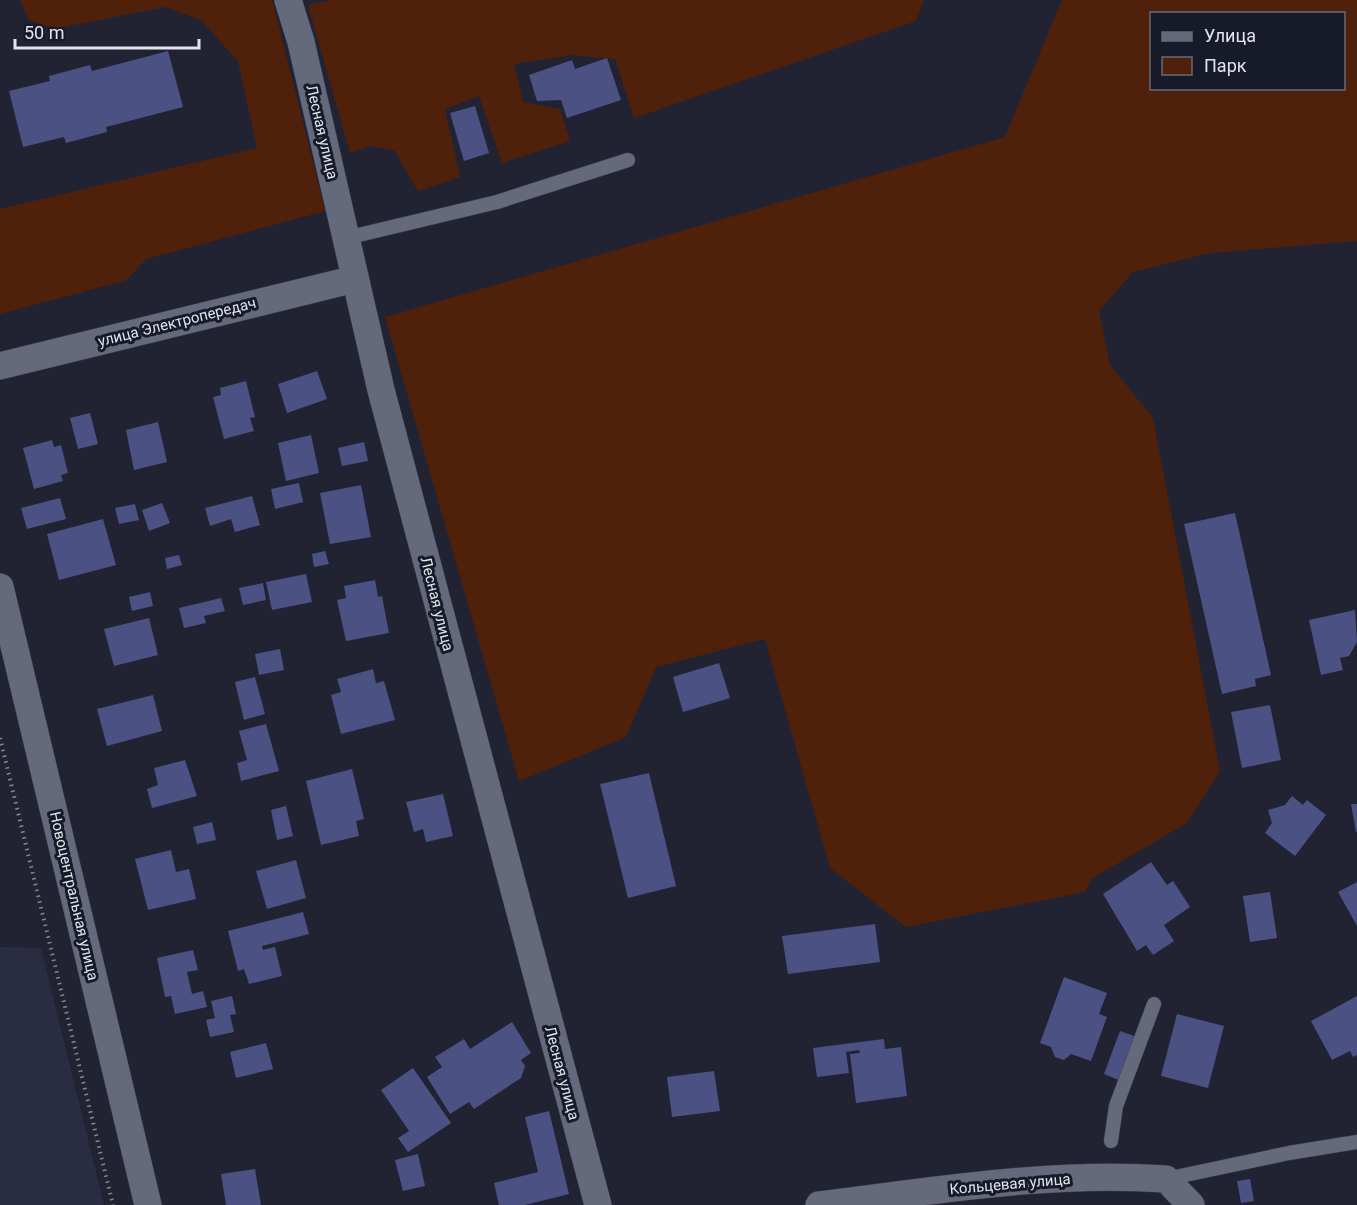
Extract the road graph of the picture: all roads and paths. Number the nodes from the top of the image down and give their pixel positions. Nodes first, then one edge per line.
1 (288, 0) edge
2 (628, 159) dead end
3 (346, 238) junction
4 (355, 279) junction
5 (0, 366) edge
6 (0, 586) edge
7 (0, 738) edge
8 (1154, 1004) dead end
9 (1111, 1141) dead end
10 (1357, 1142) edge
11 (1166, 1179) junction
12 (112, 1205) edge
13 (147, 1205) edge
14 (598, 1205) edge
15 (819, 1205) edge
16 (1191, 1205) edge

1 - 3 street, Лесная улица
2 - 3 lane
3 - 4 street, Лесная улица
4 - 5 street, улица Электропередач
4 - 14 street, Лесная улица
6 - 13 street, Новоцентральная улица
7 - 12 path
8 - 9 lane
10 - 11 lane
11 - 15 street, Кольцевая улица
11 - 16 street

